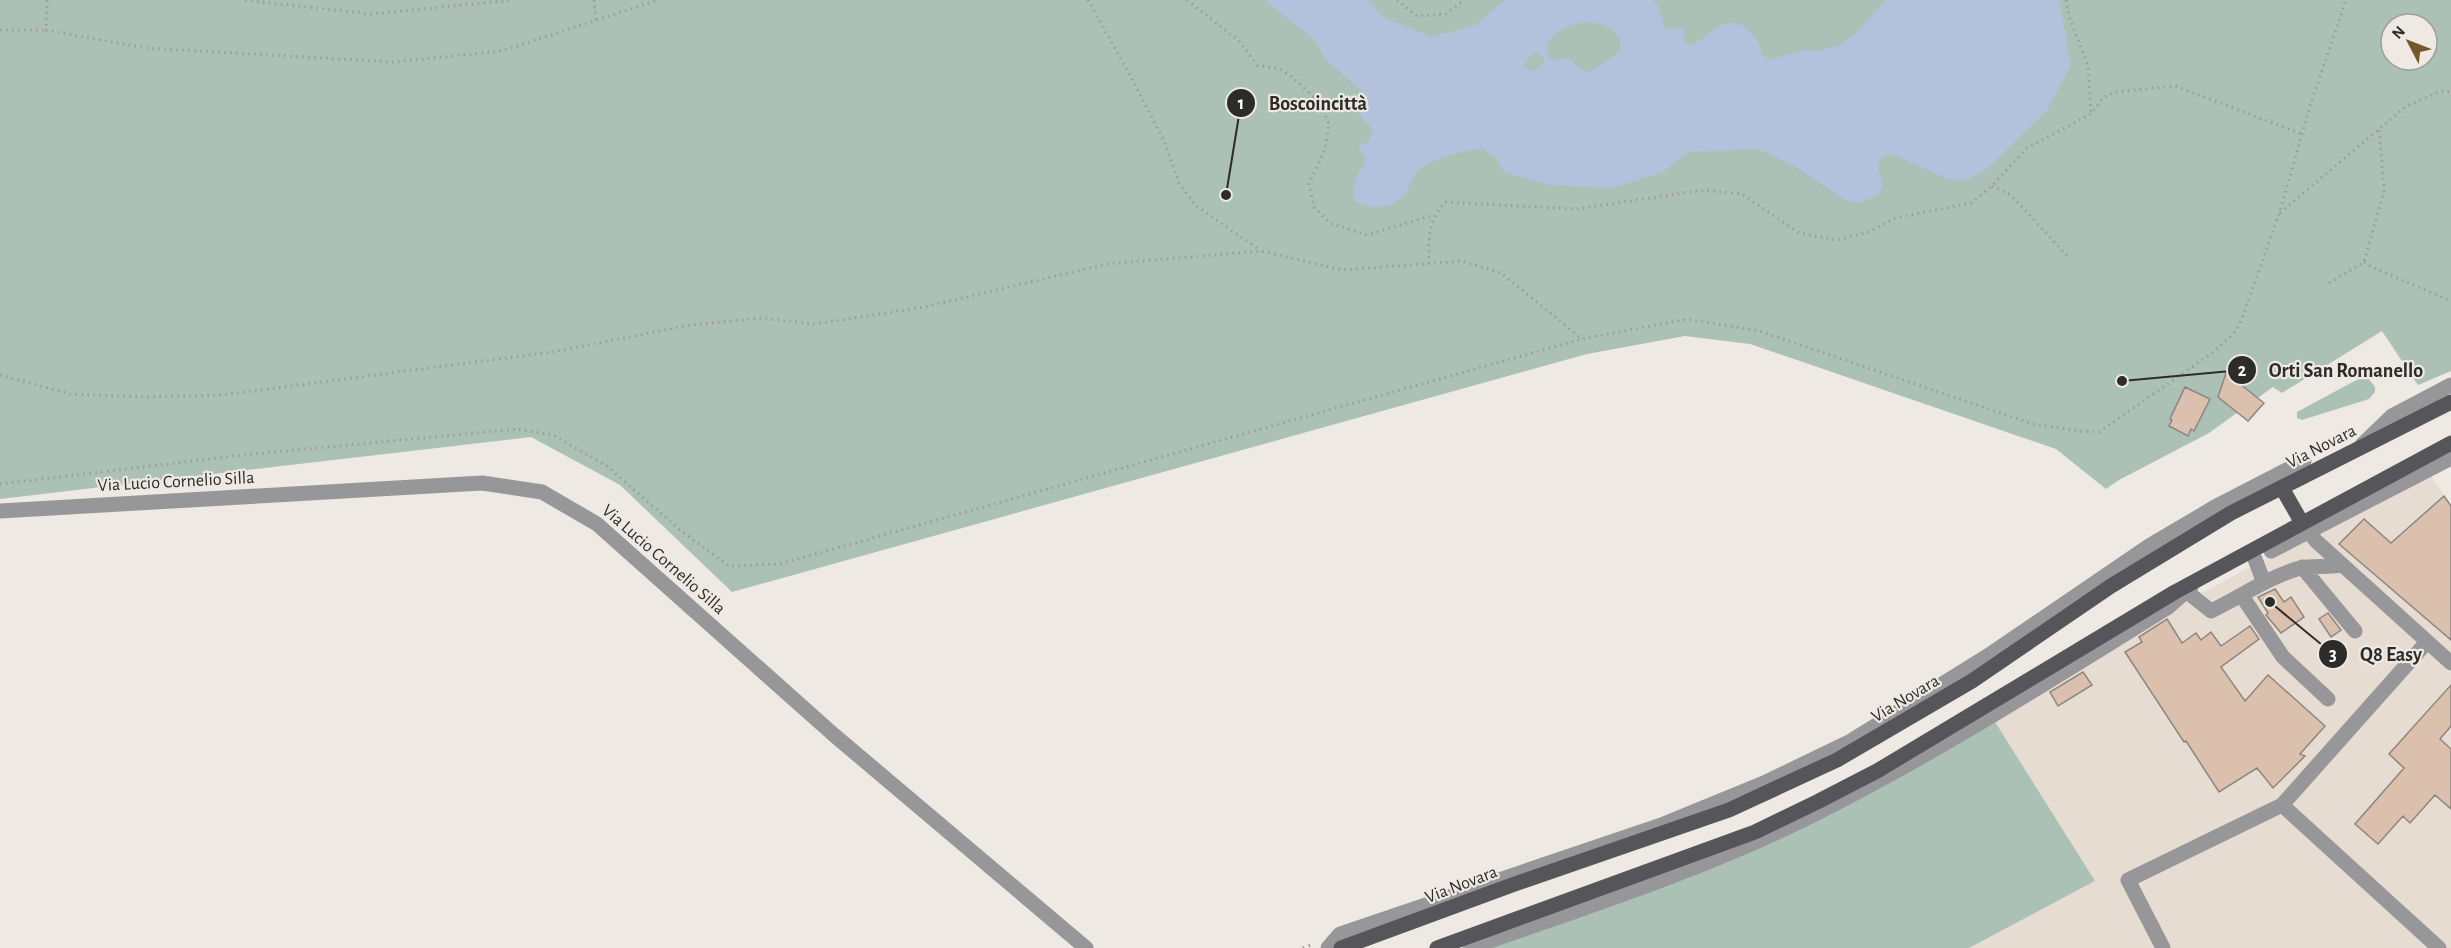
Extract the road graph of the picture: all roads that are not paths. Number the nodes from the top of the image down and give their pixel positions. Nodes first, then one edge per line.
1 (2451, 385) edge
2 (2451, 402) edge
3 (2451, 442) edge
4 (2358, 449) junction
5 (2451, 459) edge
6 (2304, 461) dead end
7 (2282, 488) junction
8 (0, 511) edge
9 (2305, 528) junction
10 (2271, 550) dead end
11 (2255, 559) dead end
12 (2342, 565) junction
13 (2302, 567) junction
14 (2201, 578) junction
15 (2264, 583) junction
16 (2191, 595) dead end
17 (2242, 596) junction
18 (2355, 631) dead end
19 (2427, 642) junction
20 (2451, 663) edge
21 (2328, 699) dead end
22 (2282, 805) junction
23 (1086, 948) edge
24 (1328, 948) edge
25 (1341, 948) edge
26 (1437, 948) edge
27 (1470, 948) edge
28 (2163, 948) edge
29 (2439, 948) edge

1 - 4 street
2 - 4 main road, Via Novara
3 - 9 main road
4 - 7 main road, Via Novara
5 - 9 street
6 - 24 street
7 - 9 main road
7 - 25 main road, Via Novara
8 - 23 street, Via Lucio Cornelio Silla
9 - 10 street
9 - 12 street
9 - 14 main road
11 - 15 street
12 - 13 street
12 - 19 street
13 - 15 street
13 - 18 street
14 - 26 main road
14 - 27 street
15 - 17 street
16 - 17 street
17 - 21 street
19 - 20 street
19 - 22 street
22 - 28 street
22 - 29 street

